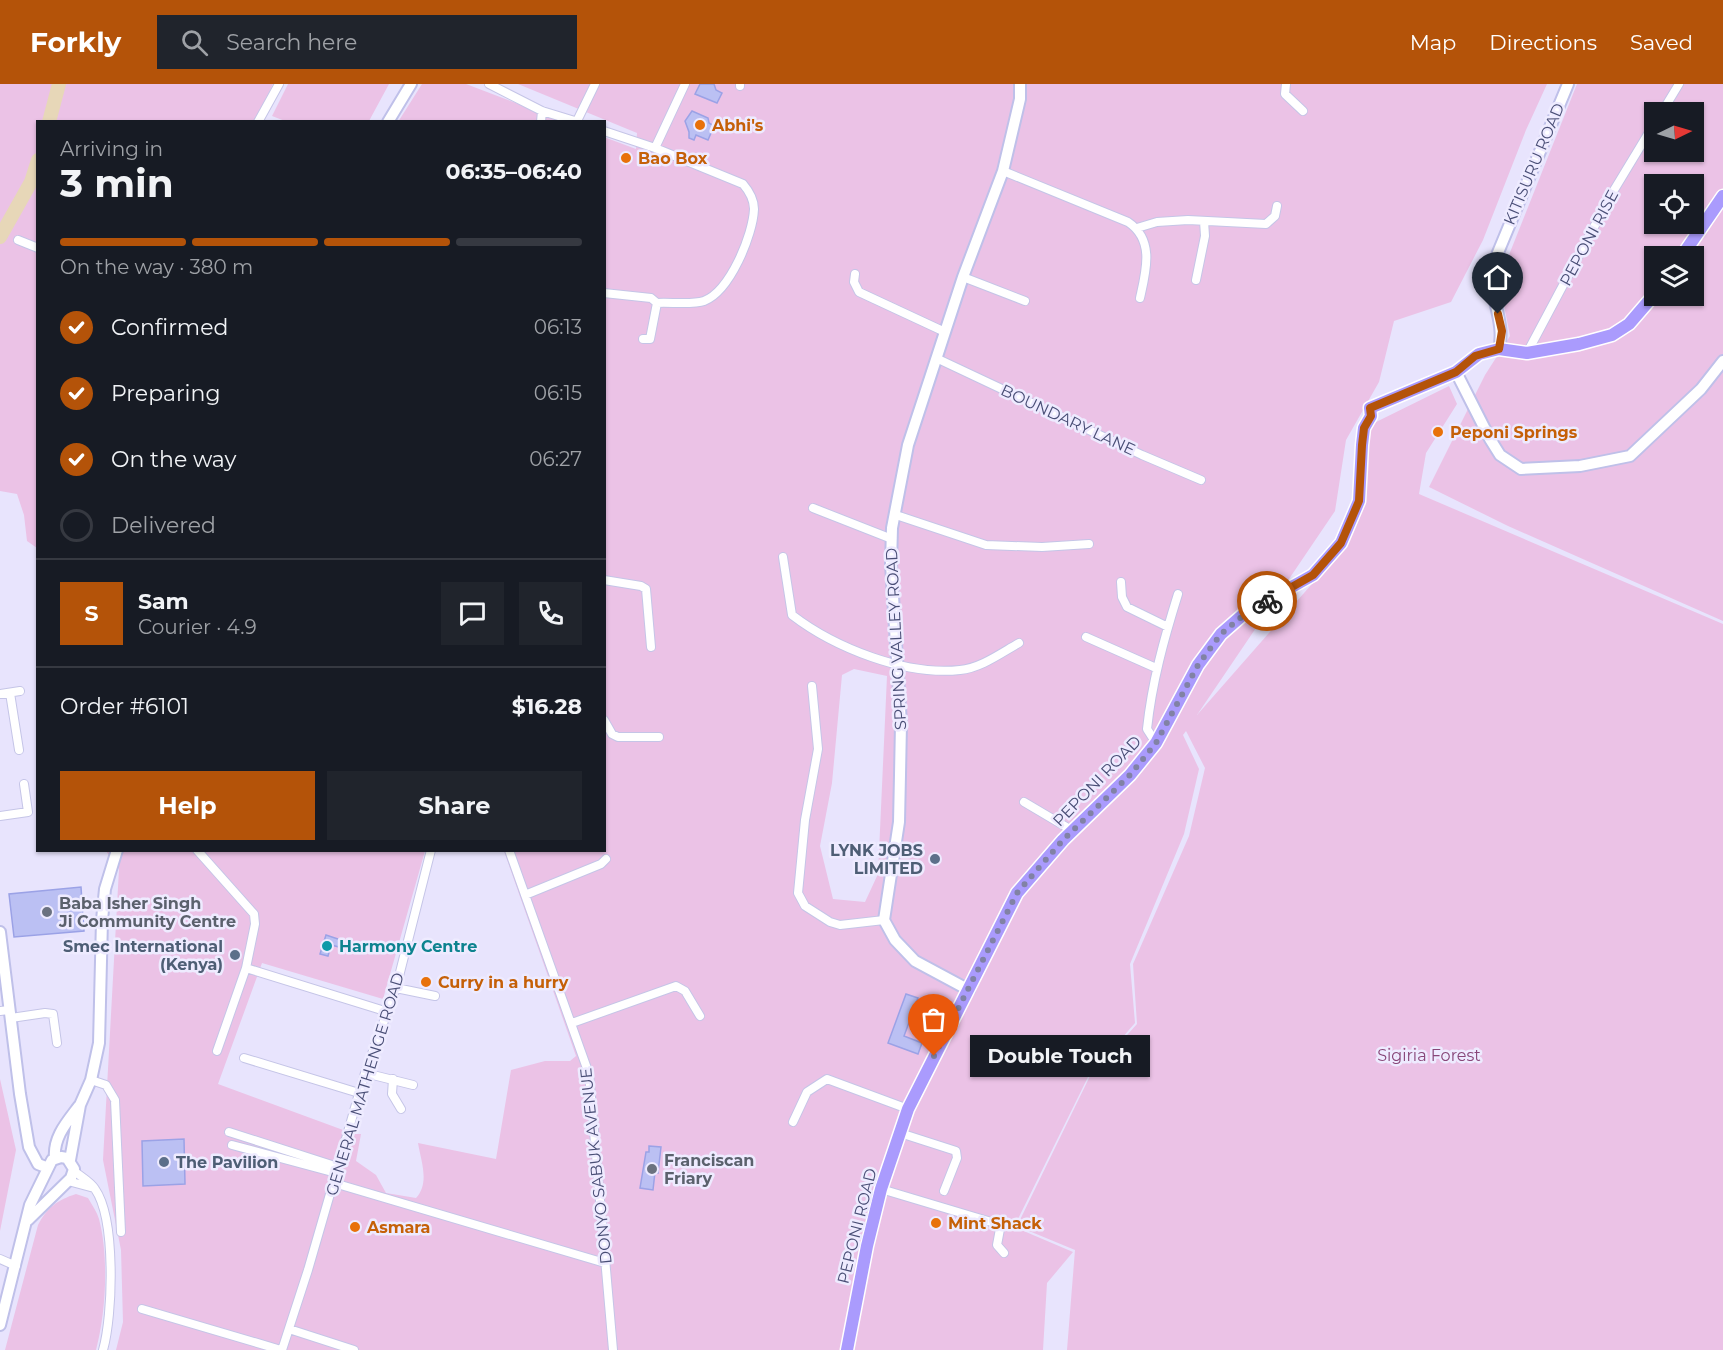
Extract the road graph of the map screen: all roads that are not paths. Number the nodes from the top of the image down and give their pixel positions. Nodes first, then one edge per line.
1 (279, 84) edge
2 (411, 84) edge
3 (489, 84) edge
4 (594, 84) edge
5 (685, 84) edge
6 (1020, 84) edge
7 (1286, 84) edge
8 (1568, 84) edge
9 (1679, 84) edge
10 (1668, 102) edge
11 (542, 111) junction
12 (1303, 111) dead end
13 (261, 120) edge
14 (389, 120) edge
15 (541, 120) edge
16 (574, 120) edge
17 (578, 120) edge
18 (606, 132) edge
19 (1644, 141) edge
20 (655, 148) junction
21 (1003, 171) junction
22 (1723, 196) edge
23 (1277, 206) dead end
24 (1204, 221) junction
25 (1137, 228) junction
26 (18, 240) dead end
27 (1689, 246) edge
28 (36, 247) edge
29 (855, 274) dead end
30 (963, 277) junction
31 (1196, 280) dead end
32 (606, 293) edge
33 (1140, 298) dead end
34 (1025, 301) dead end
35 (657, 303) junction
36 (1645, 306) edge
37 (945, 332) junction
38 (643, 339) dead end
39 (1499, 349) junction
40 (1527, 353) junction
41 (936, 358) junction
42 (1723, 361) edge
43 (1456, 372) junction
44 (1201, 480) dead end
45 (813, 508) dead end
46 (896, 514) junction
47 (892, 539) junction
48 (1089, 544) dead end
49 (783, 557) dead end
50 (606, 580) edge
51 (1121, 582) dead end
52 (1178, 594) dead end
53 (1168, 627) junction
54 (1086, 637) dead end
55 (1018, 643) dead end
56 (651, 647) dead end
57 (898, 666) junction
58 (1156, 668) junction
59 (812, 686) dead end
60 (20, 691) dead end
61 (10, 693) junction
62 (0, 694) edge
63 (606, 724) edge
64 (659, 737) dead end
65 (1156, 743) junction
66 (20, 750) dead end
67 (24, 784) dead end
68 (1024, 802) dead end
69 (0, 816) edge
70 (1073, 831) junction
71 (116, 852) edge
72 (199, 852) edge
73 (430, 852) edge
74 (510, 852) edge
75 (606, 859) dead end
76 (525, 895) junction
77 (884, 920) junction
78 (0, 932) edge
79 (246, 968) junction
80 (396, 988) junction
81 (969, 990) junction
82 (435, 996) dead end
83 (388, 1011) junction
84 (7, 1013) edge
85 (700, 1016) dead end
86 (572, 1023) junction
87 (57, 1043) dead end
88 (217, 1050) dead end
89 (244, 1058) dead end
90 (365, 1073) junction
91 (393, 1079) junction
92 (91, 1080) junction
93 (413, 1085) dead end
94 (359, 1093) junction
95 (80, 1105) junction
96 (401, 1108) dead end
97 (909, 1109) junction
98 (793, 1122) dead end
99 (229, 1132) dead end
100 (900, 1133) junction
101 (232, 1144) dead end
102 (51, 1164) junction
103 (337, 1170) junction
104 (69, 1174) junction
105 (333, 1183) junction
106 (881, 1190) junction
107 (944, 1191) dead end
108 (28, 1220) junction
109 (121, 1232) dead end
110 (1004, 1253) dead end
111 (0, 1259) edge
112 (605, 1263) junction
113 (16, 1266) junction
114 (142, 1309) dead end
115 (0, 1324) edge
116 (290, 1329) junction
117 (103, 1350) edge
118 (281, 1350) edge
119 (354, 1350) edge
120 (613, 1350) edge
121 (847, 1350) edge

1 - 13 street
2 - 14 street
3 - 11 street
4 - 17 street
5 - 20 street
6 - 21 street, SPRING VALLEY ROAD
7 - 12 street
8 - 39 street, KITISURU ROAD
9 - 10 street
11 - 15 street
11 - 16 street
18 - 20 street
19 - 40 street, PEPONI RISE
20 - 35 street
21 - 25 street
21 - 30 street, SPRING VALLEY ROAD
22 - 27 main road
23 - 24 street
24 - 25 street
24 - 31 street
25 - 33 street
26 - 28 street
29 - 37 street
30 - 34 street
30 - 37 street, SPRING VALLEY ROAD
32 - 35 street
35 - 38 street
36 - 40 main road, PEPONI ROAD
37 - 41 street, SPRING VALLEY ROAD
39 - 40 main road, PEPONI ROAD
39 - 43 main road, PEPONI ROAD
41 - 44 street, BOUNDARY LANE
41 - 46 street, SPRING VALLEY ROAD
42 - 43 street
43 - 65 main road, PEPONI ROAD
45 - 47 street
46 - 47 street, SPRING VALLEY ROAD
46 - 48 street
47 - 57 street, SPRING VALLEY ROAD
49 - 57 street
50 - 56 street
51 - 53 street
52 - 53 street
53 - 58 street
54 - 58 street
55 - 57 street
57 - 77 street, SPRING VALLEY ROAD
58 - 65 street
59 - 77 street
60 - 61 street
61 - 62 street
61 - 66 street
63 - 64 street
65 - 70 main road, PEPONI ROAD
67 - 69 street
68 - 70 street
70 - 81 main road, PEPONI ROAD
71 - 92 street
72 - 79 street
73 - 80 street, GENERAL MATHENGE ROAD
74 - 76 street, DONYO SABUK AVENUE
75 - 76 street
76 - 86 street, DONYO SABUK AVENUE
77 - 81 street
78 - 84 street
79 - 83 street
79 - 88 street
80 - 82 street
80 - 83 street, GENERAL MATHENGE ROAD
81 - 97 main road, PEPONI ROAD
83 - 90 street, GENERAL MATHENGE ROAD
84 - 87 street
84 - 102 street
85 - 86 street
86 - 112 street, DONYO SABUK AVENUE
89 - 94 street
90 - 91 street
90 - 94 street, GENERAL MATHENGE ROAD
91 - 93 street
91 - 96 street
92 - 95 street
92 - 109 street
94 - 103 street, GENERAL MATHENGE ROAD
95 - 102 street
95 - 104 street
97 - 98 street
97 - 100 main road, PEPONI ROAD
99 - 103 street
100 - 106 main road, PEPONI ROAD
100 - 107 street
101 - 103 street
102 - 104 street
102 - 104 street
102 - 108 street
103 - 105 street, GENERAL MATHENGE ROAD
104 - 108 street
104 - 117 street
105 - 112 street
105 - 116 street, GENERAL MATHENGE ROAD
106 - 110 street
106 - 121 main road, PEPONI ROAD
108 - 113 street
111 - 113 street
112 - 120 street, DONYO SABUK AVENUE
113 - 115 street
114 - 118 street
116 - 118 street, GENERAL MATHENGE ROAD
116 - 119 street

